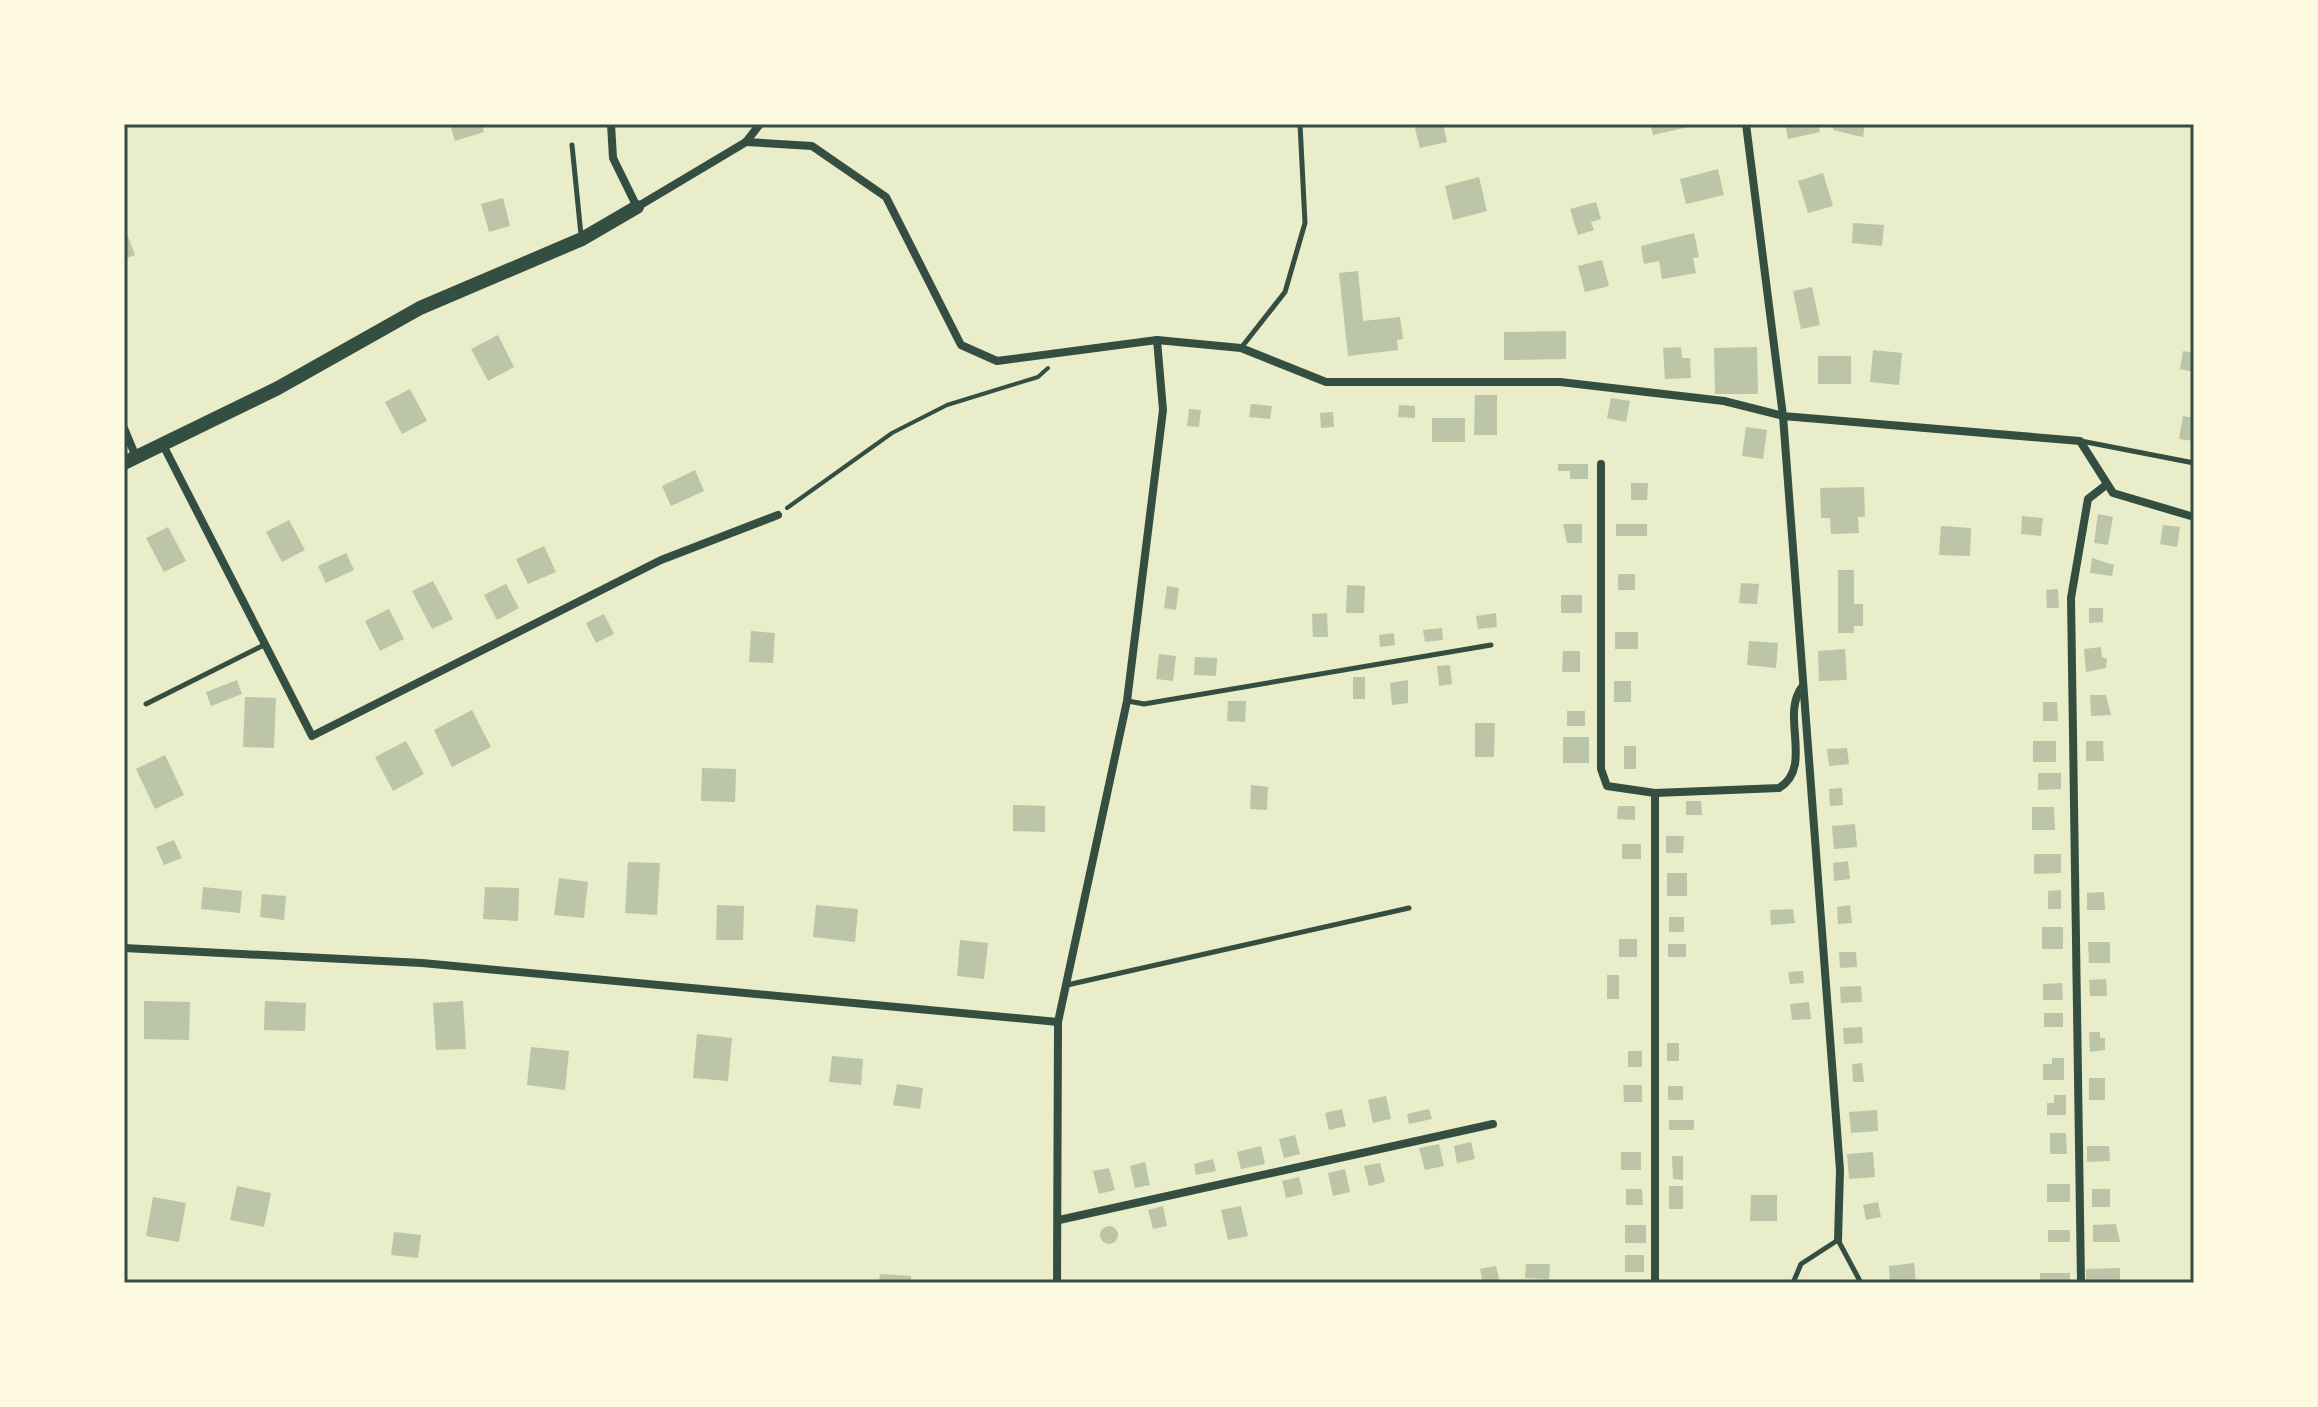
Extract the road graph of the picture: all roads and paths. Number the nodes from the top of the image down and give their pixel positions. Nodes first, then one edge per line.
1 (611, 124) edge
2 (760, 124) edge
3 (1300, 124) edge
4 (1746, 124) edge
5 (746, 142) junction
6 (572, 145) dead end
7 (637, 207) junction
8 (582, 239) junction
9 (1157, 340) junction
10 (1241, 348) junction
11 (1069, 351) junction
12 (1783, 416) junction
13 (124, 428) edge
14 (2080, 441) junction
15 (163, 445) junction
16 (130, 460) edge
17 (2194, 463) edge
18 (1601, 464) dead end
19 (2106, 485) junction
20 (778, 515) joint
21 (2194, 517) edge
22 (266, 644) junction
23 (1491, 645) dead end
24 (1802, 686) junction
25 (1127, 701) junction
26 (146, 704) dead end
27 (1655, 793) junction
28 (1409, 908) dead end
29 (124, 948) edge
30 (1066, 985) junction
31 (1058, 1022) junction
32 (1493, 1124) dead end
33 (1059, 1220) junction
34 (1838, 1240) junction
35 (1057, 1283) edge
36 (1655, 1283) edge
37 (1793, 1283) edge
38 (1861, 1283) edge
39 (2081, 1283) edge

1 - 7 street
2 - 5 street
3 - 10 lane
4 - 12 street
5 - 7 street
5 - 11 street
6 - 8 lane
7 - 8 street
8 - 15 street
9 - 10 street
9 - 11 street
9 - 25 street
10 - 12 street
11 - 20 path
12 - 14 street
12 - 24 street
13 - 16 street
14 - 17 lane
14 - 19 street
15 - 16 street
15 - 22 street
18 - 27 street
19 - 21 street
19 - 39 street
20 - 22 street
22 - 26 lane
23 - 25 lane
24 - 27 street
24 - 34 street
25 - 30 street
27 - 36 street
28 - 30 lane
29 - 31 street
30 - 31 street
31 - 33 street
32 - 33 street
33 - 35 street
34 - 37 lane
34 - 38 lane

